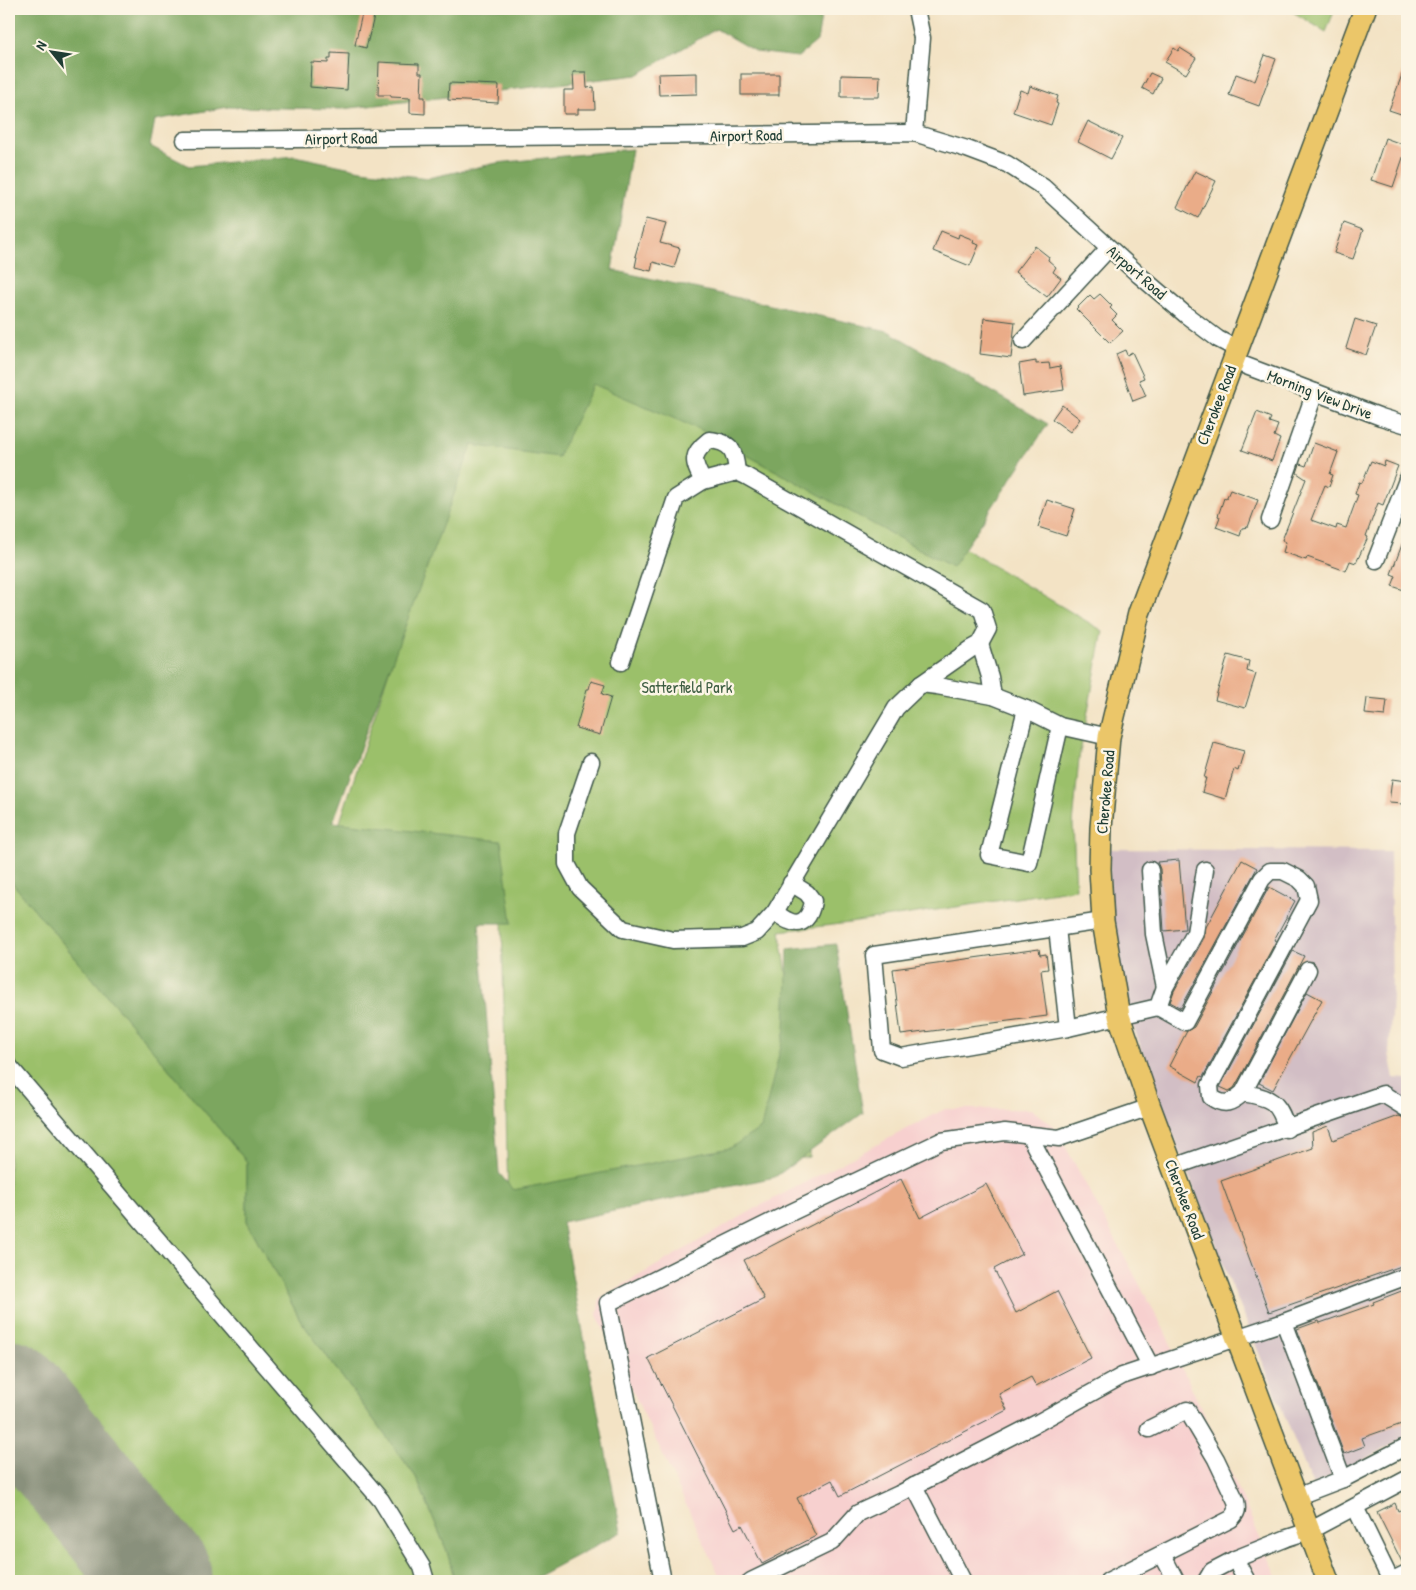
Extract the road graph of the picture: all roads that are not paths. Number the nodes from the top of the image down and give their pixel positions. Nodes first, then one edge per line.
1 (916, 9) edge
2 (1364, 9) edge
3 (914, 133) junction
4 (185, 140) dead end
5 (1109, 248) junction
6 (1023, 341) dead end
7 (1235, 355) junction
8 (1315, 392) junction
9 (1407, 425) edge
10 (737, 472) junction
11 (1407, 480) edge
12 (703, 481) junction
13 (1270, 520) dead end
14 (1376, 560) dead end
15 (980, 644) junction
16 (621, 662) dead end
17 (921, 684) junction
18 (993, 696) junction
19 (1026, 709) junction
20 (1060, 726) junction
21 (1109, 737) junction
22 (591, 762) dead end
23 (1150, 870) dead end
24 (1205, 870) dead end
25 (791, 883) junction
26 (775, 912) junction
27 (1103, 921) junction
28 (1057, 928) junction
29 (1308, 970) dead end
30 (1165, 987) junction
31 (1158, 1007) junction
32 (1119, 1016) junction
33 (1068, 1028) junction
34 (9, 1066) edge
35 (1243, 1093) junction
36 (1150, 1107) junction
37 (1407, 1109) edge
38 (1287, 1128) junction
39 (1028, 1135) junction
40 (1173, 1167) junction
41 (1407, 1276) edge
42 (1284, 1322) junction
43 (1237, 1338) junction
44 (1151, 1367) junction
45 (1148, 1429) dead end
46 (1405, 1451) edge
47 (1343, 1479) junction
48 (1407, 1479) edge
49 (914, 1486) junction
50 (1296, 1497) junction
51 (1355, 1507) junction
52 (1309, 1531) junction
53 (1162, 1554) junction
54 (1235, 1559) junction
55 (1407, 1573) edge
56 (426, 1581) edge
57 (663, 1581) edge
58 (751, 1581) edge
59 (963, 1581) edge
60 (1108, 1581) edge
61 (1176, 1581) edge
62 (1206, 1581) edge
63 (1247, 1581) edge
64 (1328, 1581) edge
65 (1391, 1581) edge

1 - 3 street
2 - 7 main road, Cherokee Road
3 - 4 street, Airport Road
3 - 5 street, Airport Road
5 - 6 street
5 - 7 street, Airport Road
7 - 8 street, Morning View Drive
7 - 21 main road, Cherokee Road
8 - 9 street, Morning View Drive
8 - 13 street
10 - 12 street
10 - 12 street
10 - 15 street
11 - 14 street
12 - 16 street
15 - 17 street
15 - 18 street
17 - 18 street
17 - 25 street
18 - 19 street
19 - 20 street
19 - 20 street
20 - 21 street
21 - 27 main road, Cherokee Road
22 - 26 street
23 - 30 street
24 - 30 street
25 - 26 street
25 - 26 street
27 - 28 street
27 - 32 main road, Cherokee Road
28 - 33 street
28 - 33 street
29 - 35 street
30 - 31 street
31 - 32 street
31 - 35 street
32 - 33 street
32 - 36 main road, Cherokee Road
34 - 56 street
35 - 38 street
36 - 39 street
36 - 40 main road, Cherokee Road
37 - 38 street
38 - 40 street
39 - 44 street
39 - 57 street
40 - 43 main road, Cherokee Road
41 - 42 street
42 - 43 street
42 - 47 street
43 - 44 street
43 - 50 main road, Cherokee Road
44 - 49 street
45 - 53 street
46 - 47 street
47 - 50 street
48 - 51 street
49 - 58 street
49 - 59 street
50 - 52 main road, Cherokee Road
51 - 52 street
51 - 65 street
52 - 54 street
52 - 64 main road, Cherokee Road
53 - 60 street
53 - 61 street
54 - 62 street
54 - 63 street
55 - 65 street

